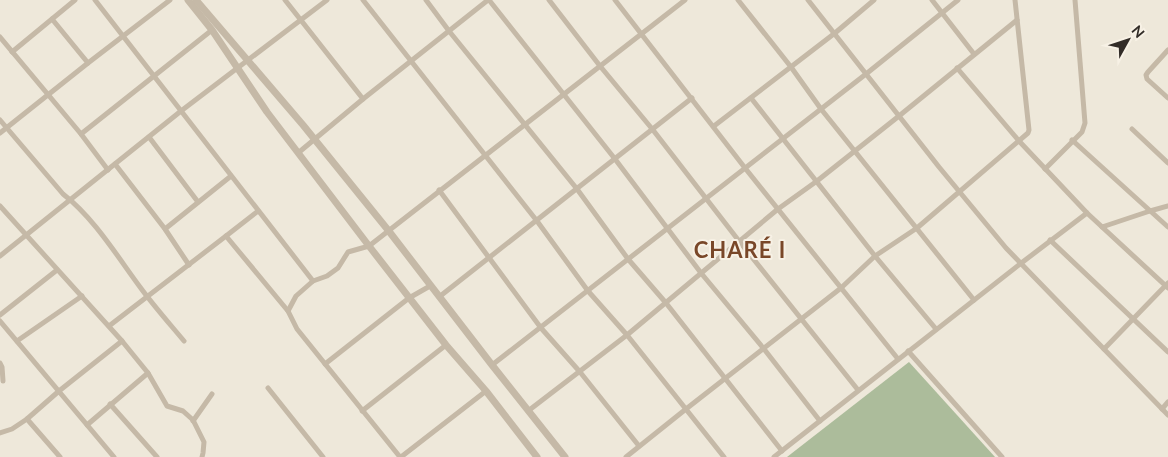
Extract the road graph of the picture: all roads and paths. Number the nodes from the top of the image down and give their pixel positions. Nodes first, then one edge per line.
1 (75, 0) edge
2 (95, 0) edge
3 (170, 0) edge
4 (188, 0) edge
5 (196, 0) edge
6 (285, 0) edge
7 (327, 0) edge
8 (363, 0) edge
9 (426, 0) edge
10 (489, 0) edge
11 (550, 0) edge
12 (615, 0) edge
13 (685, 0) edge
14 (738, 0) edge
15 (808, 0) edge
16 (874, 0) edge
17 (932, 0) edge
18 (958, 0) edge
19 (1015, 0) edge
20 (1075, 0) edge
21 (942, 13) junction
22 (52, 19) junction
23 (301, 20) junction
24 (1017, 20) junction
25 (212, 30) junction
26 (449, 31) junction
27 (835, 33) junction
28 (642, 34) junction
29 (122, 36) junction
30 (0, 37) edge
31 (1168, 50) edge
32 (12, 52) junction
33 (974, 54) junction
34 (247, 61) junction
35 (411, 61) junction
36 (88, 62) junction
37 (600, 66) junction
38 (791, 67) junction
39 (237, 68) junction
40 (957, 68) junction
41 (866, 74) junction
42 (153, 76) junction
43 (564, 94) junction
44 (48, 96) junction
45 (692, 98) junction
46 (751, 98) junction
47 (1168, 98) edge
48 (363, 99) junction
49 (821, 109) junction
50 (181, 111) junction
51 (900, 116) junction
52 (0, 120) edge
53 (525, 124) junction
54 (714, 126) junction
55 (7, 128) junction
56 (1132, 129) dead end
57 (652, 130) junction
58 (0, 133) edge
59 (81, 134) junction
60 (149, 137) junction
61 (783, 139) junction
62 (314, 140) junction
63 (1072, 140) junction
64 (1019, 141) junction
65 (855, 150) junction
66 (298, 153) junction
67 (485, 155) junction
68 (615, 159) junction
69 (1168, 163) edge
70 (115, 164) junction
71 (746, 168) junction
72 (1045, 168) junction
73 (108, 170) junction
74 (232, 176) junction
75 (817, 181) junction
76 (439, 190) junction
77 (577, 190) junction
78 (960, 192) junction
79 (706, 199) junction
80 (71, 200) junction
81 (198, 202) junction
82 (0, 206) edge
83 (1168, 206) edge
84 (778, 209) junction
85 (258, 211) junction
86 (1150, 211) junction
87 (1087, 213) junction
88 (537, 221) junction
89 (1102, 227) junction
90 (1168, 227) edge
91 (918, 228) junction
92 (165, 229) junction
93 (668, 229) junction
94 (388, 230) junction
95 (26, 236) junction
96 (226, 236) junction
97 (1050, 240) junction
98 (739, 241) junction
99 (369, 246) junction
100 (0, 256) edge
101 (875, 256) junction
102 (490, 258) junction
103 (628, 259) junction
104 (1020, 264) junction
105 (189, 266) junction
106 (57, 270) junction
107 (701, 273) junction
108 (313, 281) junction
109 (1167, 285) edge
110 (430, 286) junction
111 (841, 288) junction
112 (588, 291) junction
113 (82, 296) junction
114 (147, 296) junction
115 (439, 297) junction
116 (409, 298) junction
117 (974, 300) junction
118 (666, 303) junction
119 (288, 311) junction
120 (0, 315) edge
121 (1134, 318) junction
122 (801, 320) junction
123 (0, 321) edge
124 (109, 326) junction
125 (541, 328) junction
126 (936, 329) junction
127 (627, 335) junction
128 (17, 341) junction
129 (122, 341) junction
130 (184, 341) dead end
131 (446, 345) junction
132 (764, 349) junction
133 (1104, 349) junction
134 (908, 351) junction
135 (1168, 352) edge
136 (898, 359) junction
137 (0, 363) edge
138 (325, 364) junction
139 (492, 366) junction
140 (580, 372) junction
141 (148, 373) junction
142 (725, 378) junction
143 (3, 381) dead end
144 (268, 388) dead end
145 (858, 390) junction
146 (59, 391) junction
147 (486, 391) junction
148 (212, 394) dead end
149 (1168, 402) edge
150 (110, 404) junction
151 (686, 409) junction
152 (1162, 409) junction
153 (362, 411) junction
154 (528, 411) junction
155 (1168, 415) edge
156 (27, 419) junction
157 (193, 421) junction
158 (820, 421) junction
159 (87, 425) junction
160 (0, 433) edge
161 (639, 446) junction
162 (782, 451) junction
163 (60, 457) edge
164 (114, 457) edge
165 (157, 457) edge
166 (202, 457) edge
167 (323, 457) edge
168 (401, 457) edge
169 (537, 457) edge
170 (565, 457) edge
171 (626, 457) edge
172 (724, 457) edge
173 (774, 457) edge
174 (1002, 457) edge

1 - 22 street
2 - 29 street
3 - 29 street
4 - 25 street
5 - 34 street
6 - 23 street
7 - 23 street
8 - 35 street
9 - 26 street
10 - 26 street
10 - 43 street
11 - 37 street
12 - 28 street
13 - 28 street
14 - 38 street
15 - 27 street
16 - 27 street
17 - 21 street
18 - 21 street
19 - 24 street
20 - 63 street
21 - 33 street
21 - 41 street
22 - 32 street
22 - 36 street
23 - 34 street
23 - 48 street
24 - 33 street
24 - 64 street
25 - 39 street
25 - 42 street
26 - 35 street
26 - 53 street
27 - 38 street
27 - 41 street
28 - 37 street
28 - 45 street
29 - 36 street
29 - 42 street
30 - 32 street
31 - 47 street
32 - 44 street
33 - 40 street
34 - 39 street
34 - 62 street
35 - 48 street
35 - 67 street
36 - 44 street
37 - 43 street
37 - 57 street
38 - 46 street
38 - 49 street
39 - 50 street
39 - 66 street
40 - 51 street
40 - 64 street
41 - 49 street
41 - 51 street
42 - 50 street
42 - 59 street
43 - 53 street
43 - 68 street
44 - 55 street
44 - 59 street
45 - 54 street
45 - 57 street
46 - 54 street
46 - 61 street
48 - 62 street
49 - 61 street
49 - 65 street
50 - 60 street
50 - 74 street
51 - 65 street
51 - 78 street
52 - 55 street
53 - 67 street
53 - 77 street
54 - 71 street
55 - 58 street
55 - 80 street
56 - 69 street
57 - 68 street
57 - 79 street
59 - 73 street
60 - 70 street
60 - 81 street
61 - 71 street
61 - 75 street
62 - 66 street
62 - 94 street
63 - 72 street
63 - 86 street
64 - 72 street
64 - 78 street
65 - 75 street
65 - 91 street
66 - 99 street
67 - 76 street
67 - 88 street
68 - 77 street
68 - 93 street
70 - 73 street
70 - 92 street
71 - 79 street
71 - 84 street
72 - 87 street
73 - 80 street
74 - 81 street
74 - 85 street
75 - 84 street
75 - 101 street
76 - 94 street
76 - 102 street
77 - 88 street
77 - 103 street
78 - 91 street
78 - 104 street
79 - 93 street
79 - 98 street
80 - 95 street
80 - 114 street
81 - 92 street
82 - 95 street
83 - 86 street
84 - 98 street
84 - 111 street
85 - 96 street
85 - 108 street
86 - 89 street
86 - 90 street
87 - 89 street
87 - 97 street
88 - 102 street
88 - 112 street
89 - 109 street
91 - 101 street
91 - 117 street
92 - 105 street
93 - 103 street
93 - 107 street
94 - 99 street
94 - 110 street
95 - 100 street
95 - 106 street
96 - 105 street
96 - 119 street
97 - 104 street
97 - 121 street
98 - 107 street
98 - 122 street
99 - 108 street
99 - 116 street
101 - 111 street
101 - 126 street
102 - 115 street
102 - 125 street
103 - 112 street
103 - 118 street
104 - 117 street
104 - 133 street
105 - 114 street
106 - 113 street
106 - 120 street
107 - 118 street
107 - 132 street
108 - 119 street
109 - 121 street
110 - 115 street
110 - 116 street
111 - 122 street
111 - 136 street
112 - 125 street
112 - 127 street
113 - 124 street
113 - 128 street
114 - 124 street
114 - 130 street
115 - 139 street
116 - 131 street
116 - 138 street
117 - 126 street
118 - 127 street
118 - 142 street
119 - 138 street
121 - 133 street
121 - 135 street
122 - 132 street
122 - 145 street
123 - 128 street
124 - 129 street
125 - 139 street
125 - 140 street
126 - 134 street
127 - 140 street
127 - 151 street
128 - 146 street
129 - 141 street
129 - 146 street
131 - 147 street
131 - 153 street
132 - 142 street
132 - 158 street
133 - 152 street
134 - 136 street
134 - 174 street
136 - 145 street
137 - 143 street
138 - 153 street
139 - 154 street
140 - 154 street
140 - 161 street
141 - 150 street
141 - 157 street
142 - 151 street
142 - 162 street
144 - 167 street
145 - 158 street
146 - 156 street
146 - 159 street
147 - 168 street
147 - 169 street
148 - 157 street
149 - 152 street
150 - 159 street
150 - 165 street
151 - 161 street
151 - 172 street
152 - 155 street
153 - 168 street
154 - 170 street
156 - 160 street
156 - 163 street
157 - 166 street
158 - 162 street
159 - 164 street
161 - 171 street
162 - 173 street

